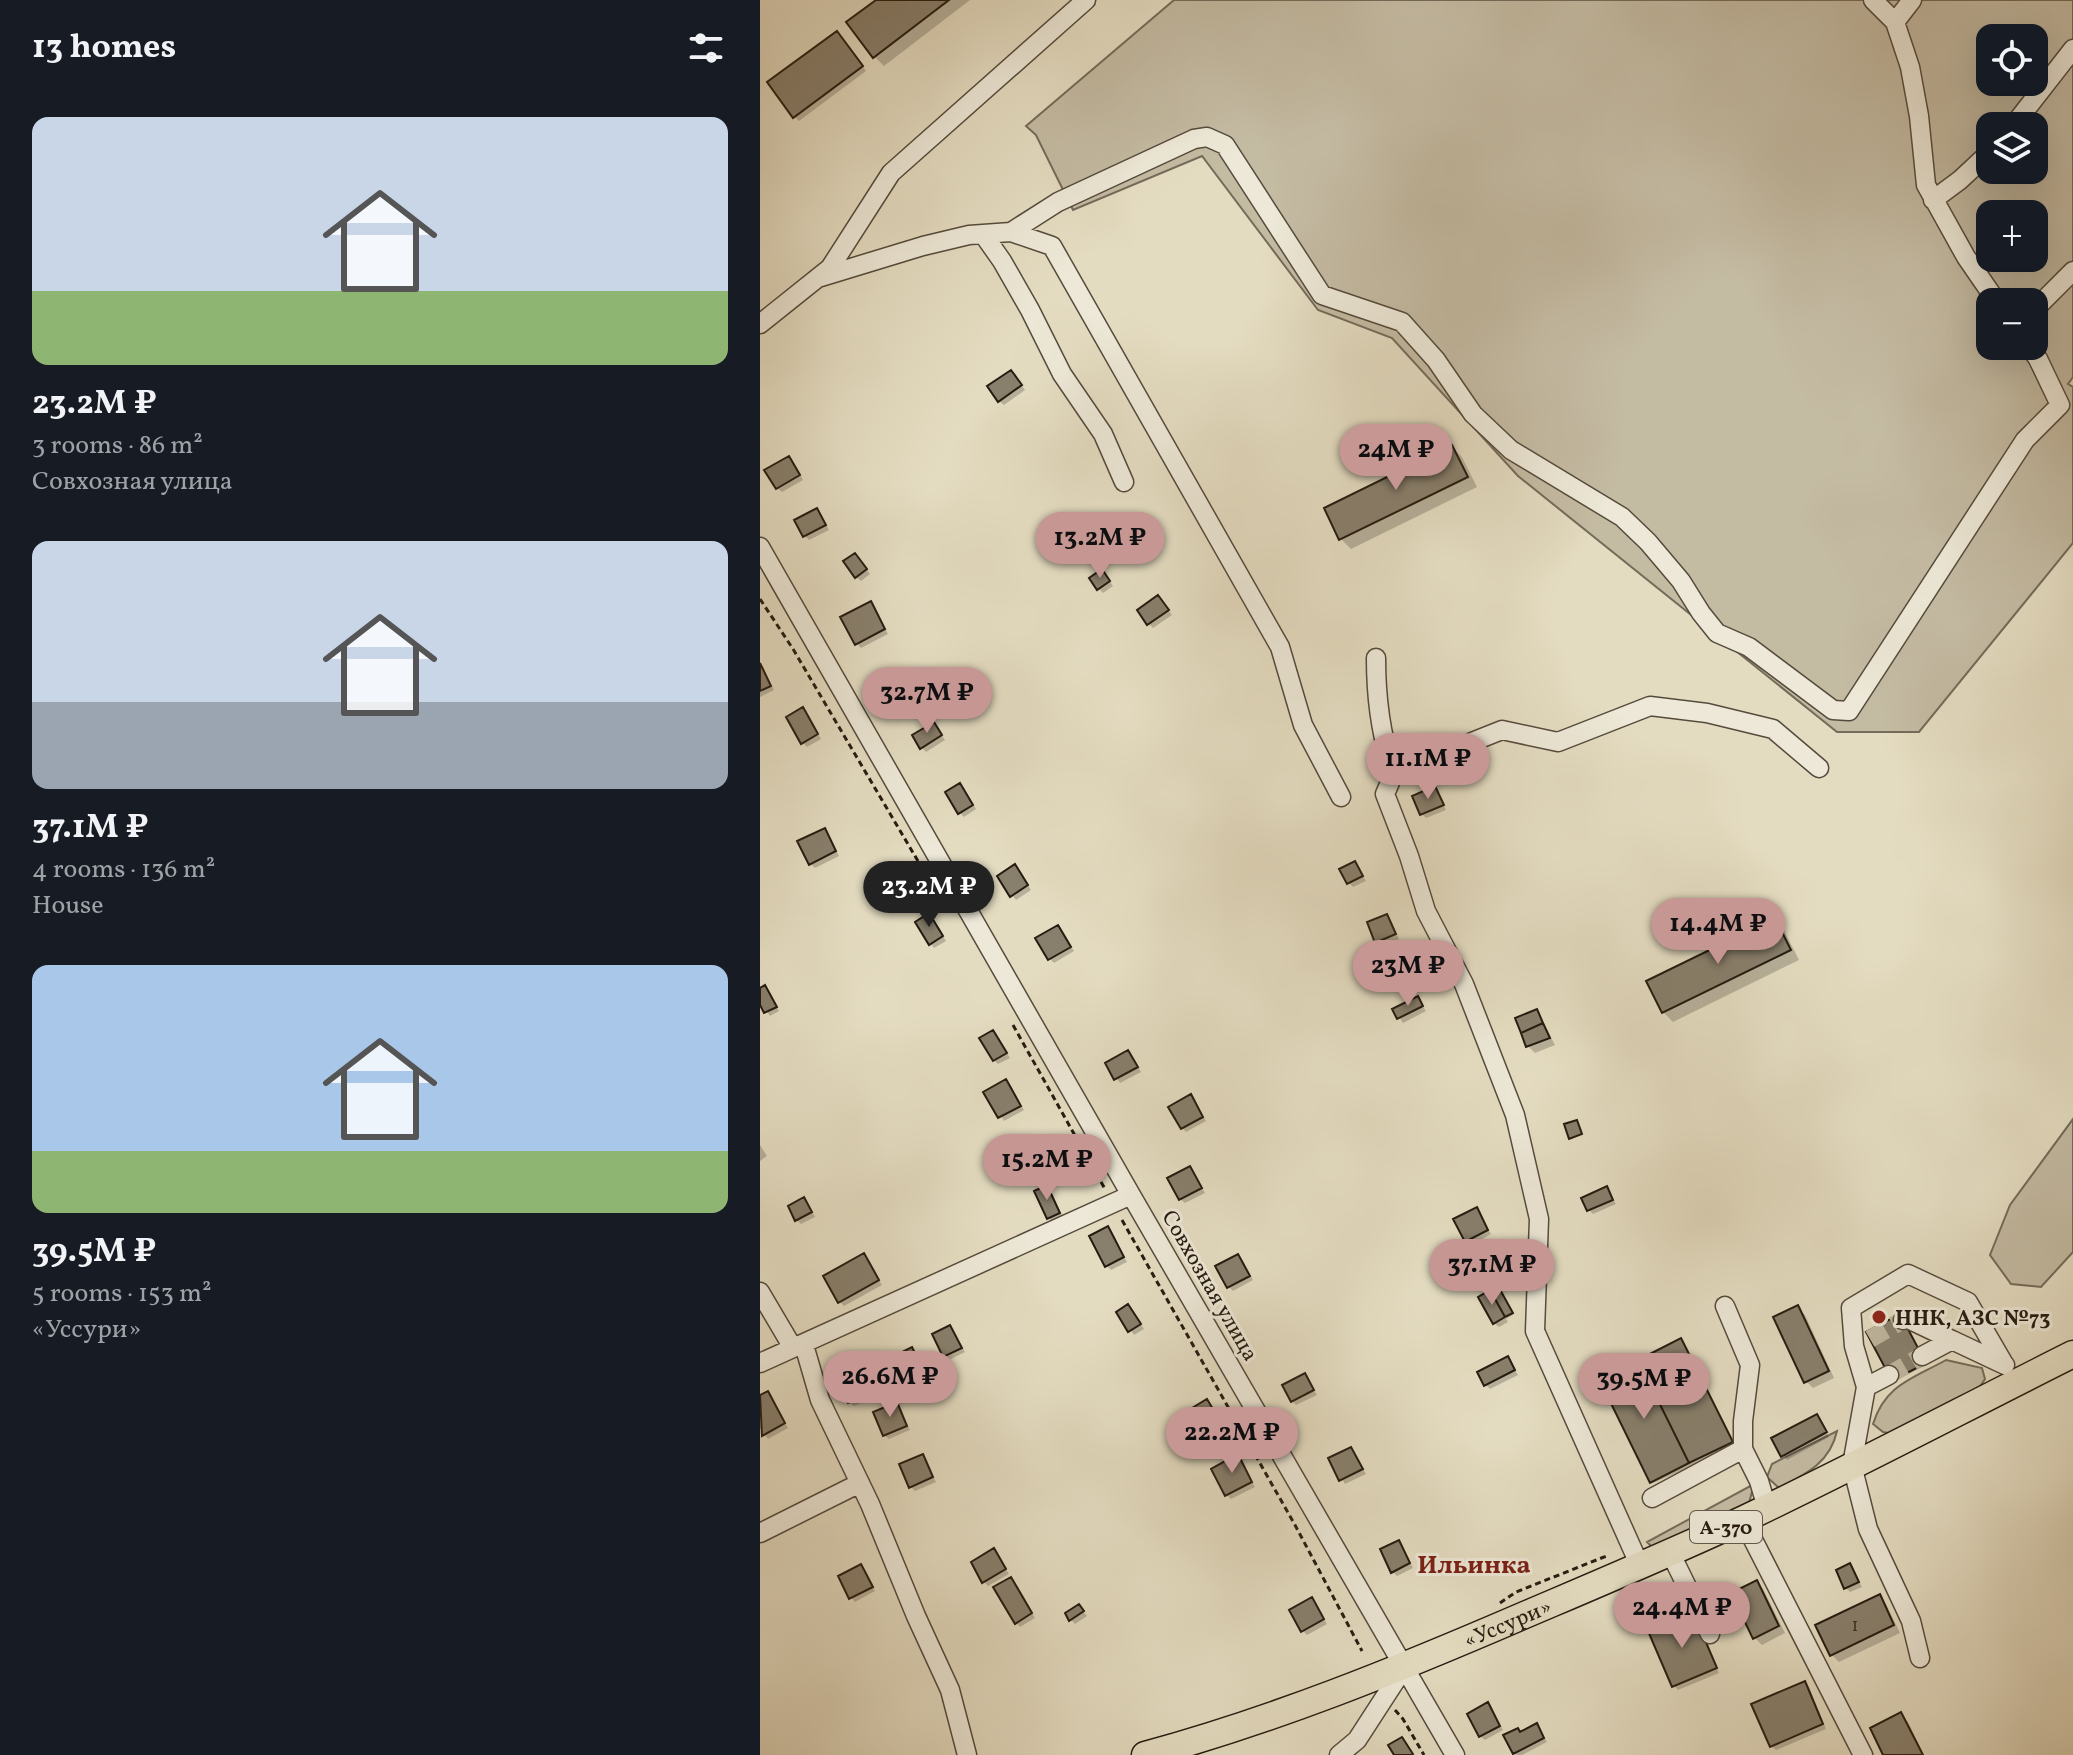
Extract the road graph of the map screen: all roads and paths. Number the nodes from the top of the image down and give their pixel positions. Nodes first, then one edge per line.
1 (1086, 0) edge
2 (1873, 0) edge
3 (1912, 0) edge
4 (1895, 22) junction
5 (2073, 49) edge
6 (2024, 112) edge
7 (1976, 165) edge
8 (1933, 200) junction
9 (1011, 232) junction
10 (983, 234) junction
11 (2073, 271) edge
12 (818, 278) junction
13 (1987, 288) edge
14 (2048, 296) edge
15 (760, 324) edge
16 (2038, 360) edge
17 (1124, 482) dead end
18 (760, 547) edge
19 (760, 599) edge
20 (1376, 658) dead end
21 (1819, 768) dead end
22 (1394, 773) junction
23 (1341, 797) dead end
24 (942, 901) dead end
25 (1009, 1020) dead end
26 (1107, 1193) dead end
27 (1131, 1195) junction
28 (1122, 1220) dead end
29 (760, 1292) edge
30 (1725, 1306) dead end
31 (1903, 1320) dead end
32 (1952, 1340) junction
33 (798, 1347) junction
34 (1922, 1356) tunnel mouth
35 (2071, 1359) edge
36 (760, 1363) edge
37 (2004, 1364) junction
38 (2039, 1371) junction
39 (1889, 1375) tunnel mouth
40 (1866, 1387) junction
41 (1743, 1449) junction
42 (1852, 1465) junction
43 (860, 1483) junction
44 (1652, 1498) dead end
45 (1767, 1508) junction
46 (1743, 1520) junction
47 (760, 1533) edge
48 (1670, 1552) junction
49 (1640, 1566) junction
50 (1710, 1634) dead end
51 (1362, 1651) dead end
52 (1920, 1658) dead end
53 (1405, 1666) junction
54 (1390, 1704) dead end
55 (1211, 1746) edge
56 (967, 1755) edge
57 (1145, 1755) edge
58 (1339, 1755) edge
59 (1424, 1755) edge
60 (1455, 1755) edge
61 (1863, 1755) edge

1 - 12 street
2 - 4 street
3 - 4 street
4 - 8 street
5 - 6 street
7 - 8 street
8 - 13 street
9 - 10 street
9 - 16 street
9 - 23 street
10 - 12 street
10 - 17 street
11 - 14 street
12 - 15 street
18 - 27 street, Совхозная улица
19 - 24 path
20 - 22 street
21 - 22 street
22 - 49 street
25 - 26 path
27 - 33 street
27 - 53 street, Совхозная улица
28 - 51 path
29 - 33 street
30 - 41 street
31 - 32 street
32 - 34 street
32 - 37 street
33 - 36 street
33 - 43 street
35 - 38 highway, «Уссури» / А-370
37 - 38 street
37 - 40 street
38 - 42 highway, «Уссури» / А-370
39 - 40 street
40 - 42 street
41 - 44 street
41 - 45 street
42 - 45 highway, «Уссури» / А-370
42 - 52 street
43 - 47 street
43 - 56 street
45 - 46 highway, «Уссури» / А-370
46 - 48 highway, «Уссури» / А-370
46 - 61 street
48 - 49 highway, «Уссури» / А-370
48 - 50 street
49 - 53 highway, «Уссури» / А-370
53 - 55 highway, «Уссури» / А-370
53 - 58 street
53 - 60 street, Совхозная улица
54 - 59 path
55 - 57 highway, «Уссури» / А-370

